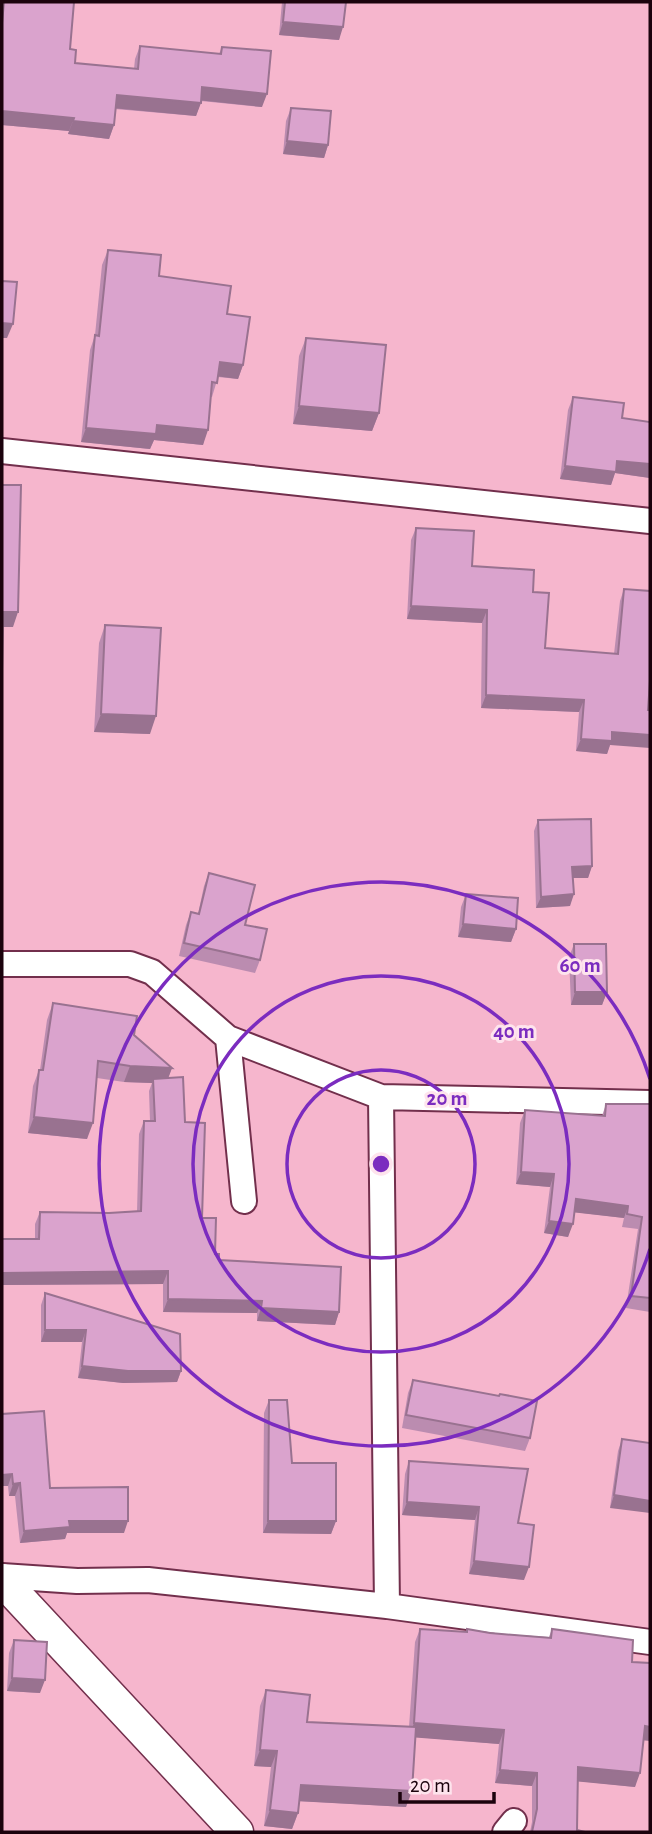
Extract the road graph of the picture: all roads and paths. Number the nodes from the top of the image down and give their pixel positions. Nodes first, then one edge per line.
1 (2, 451) edge
2 (650, 521) edge
3 (2, 964) edge
4 (228, 1038) junction
5 (381, 1097) junction
6 (650, 1103) edge
7 (244, 1201) dead end
8 (2, 1578) edge
9 (387, 1606) junction
10 (650, 1642) edge
11 (237, 1832) edge

1 - 2 street
3 - 4 street
4 - 5 street
4 - 7 street
5 - 6 street
5 - 9 street
8 - 9 street
8 - 11 street
9 - 10 street

